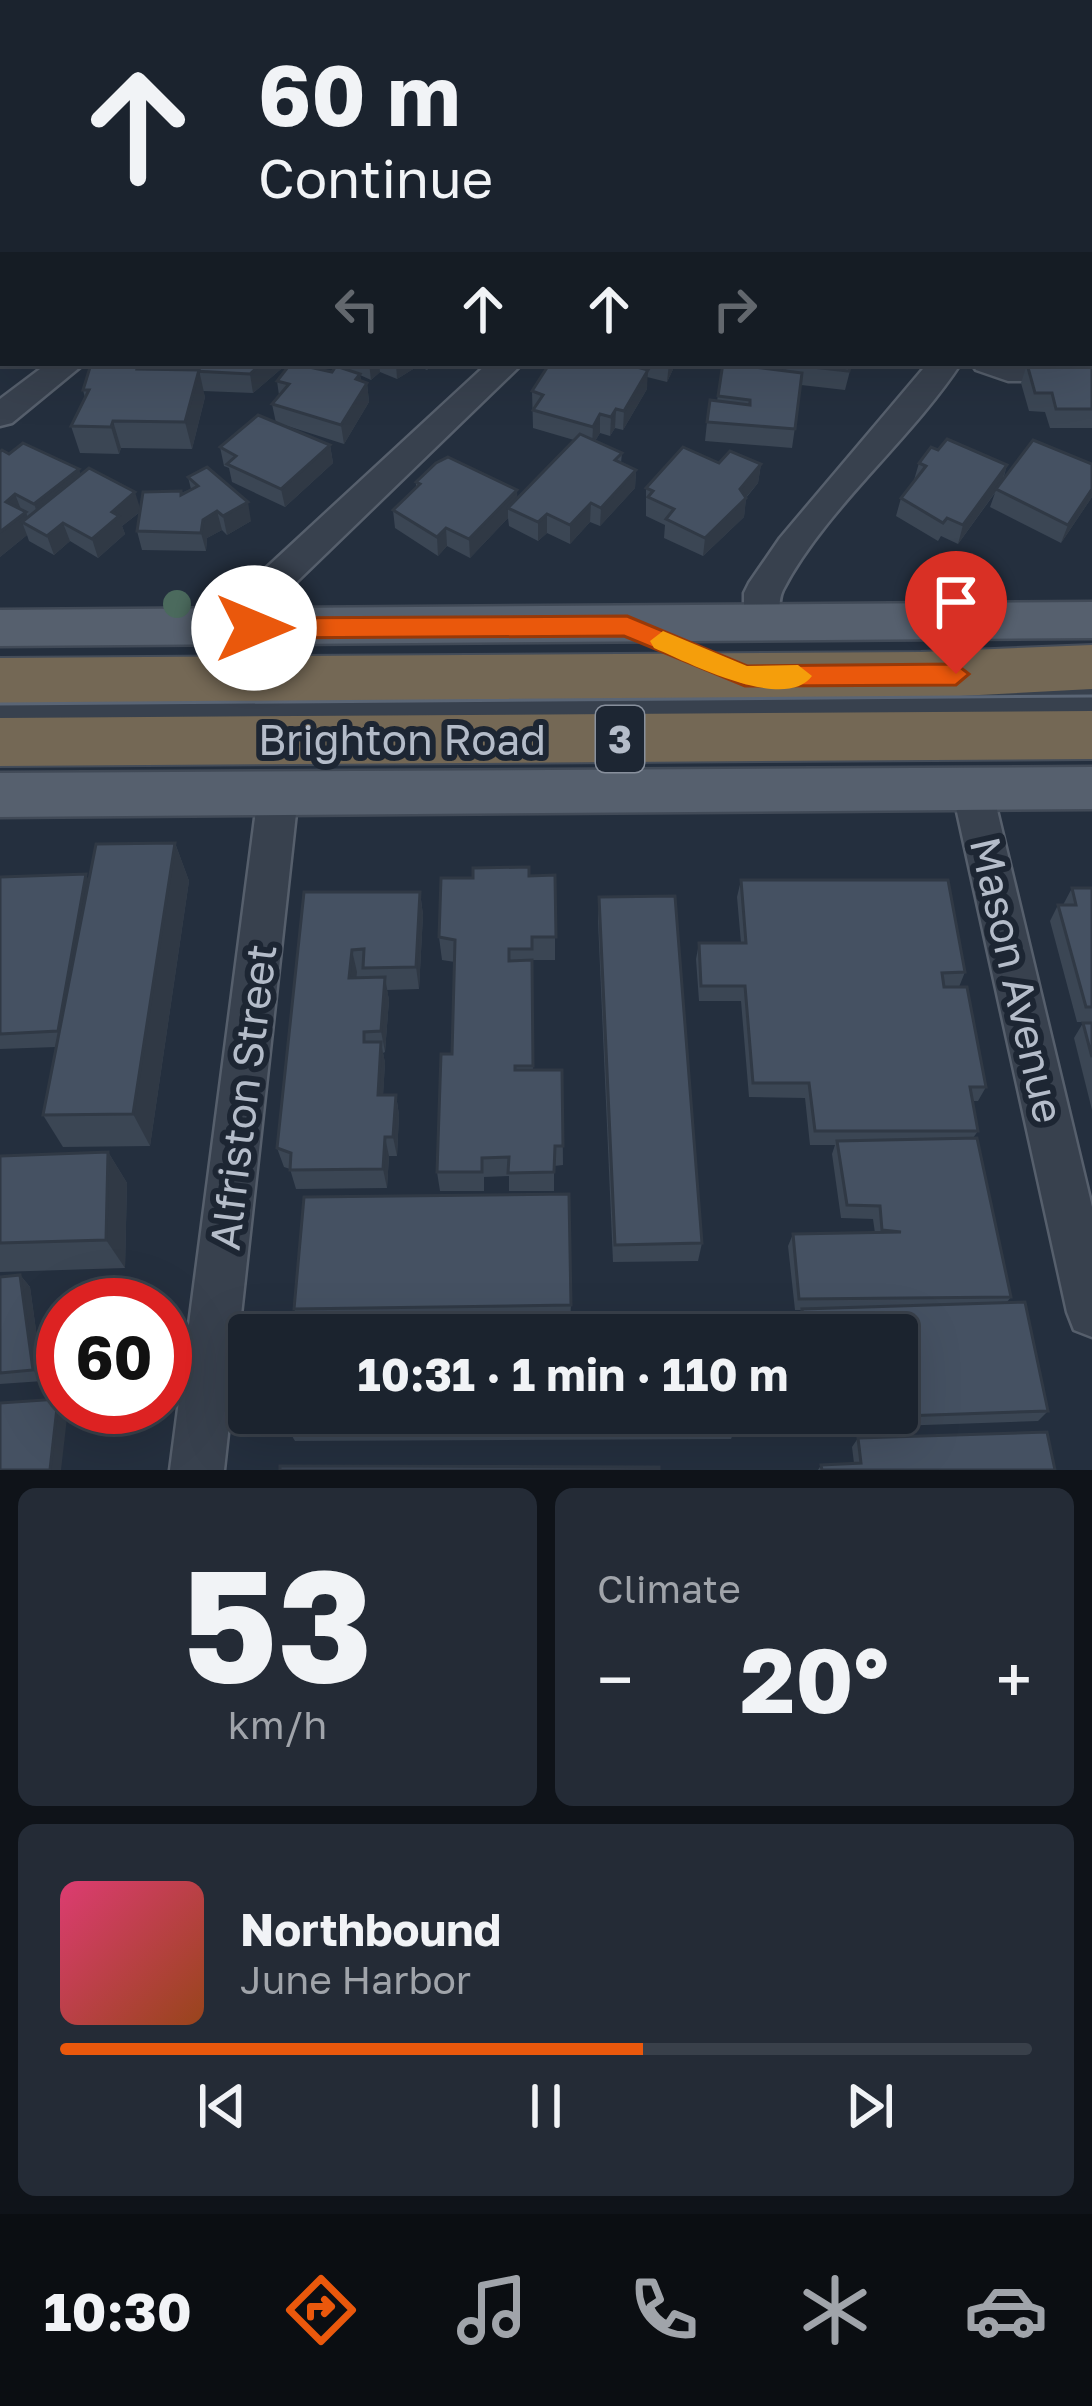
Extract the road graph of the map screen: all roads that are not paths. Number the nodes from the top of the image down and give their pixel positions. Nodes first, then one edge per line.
1 (65, 366) edge
2 (504, 366) edge
3 (943, 366) edge
4 (996, 366) edge
5 (1092, 370) edge
6 (0, 415) edge
7 (1092, 620) edge
8 (428, 627) junction
9 (0, 628) edge
10 (254, 628) junction
11 (753, 650) junction
12 (1092, 667) edge
13 (0, 681) edge
14 (1092, 704) edge
15 (328, 709) junction
16 (0, 711) edge
17 (123, 711) junction
18 (1092, 736) edge
19 (5, 777) edge
20 (1092, 788) edge
21 (972, 789) junction
22 (278, 795) junction
23 (1092, 1312) edge
24 (196, 1470) edge

1 - 6 street
2 - 10 street
3 - 11 street
4 - 5 street
7 - 11 main road, Brighton Road
8 - 10 main road
8 - 11 main road
8 - 15 main road
9 - 10 main road
11 - 12 highway, Brighton Road / 3
11 - 15 highway, Brighton Road / 3
13 - 17 highway, Brighton Road / 3
14 - 15 street
15 - 17 highway, Brighton Road / 3
15 - 18 highway, Brighton Road / 3
16 - 17 street
17 - 19 highway, Brighton Road / 3
19 - 22 main road, Brighton Road
20 - 21 main road, Brighton Road
21 - 22 main road, Brighton Road
21 - 23 street, Mason Avenue
22 - 24 street, Alfriston Street

